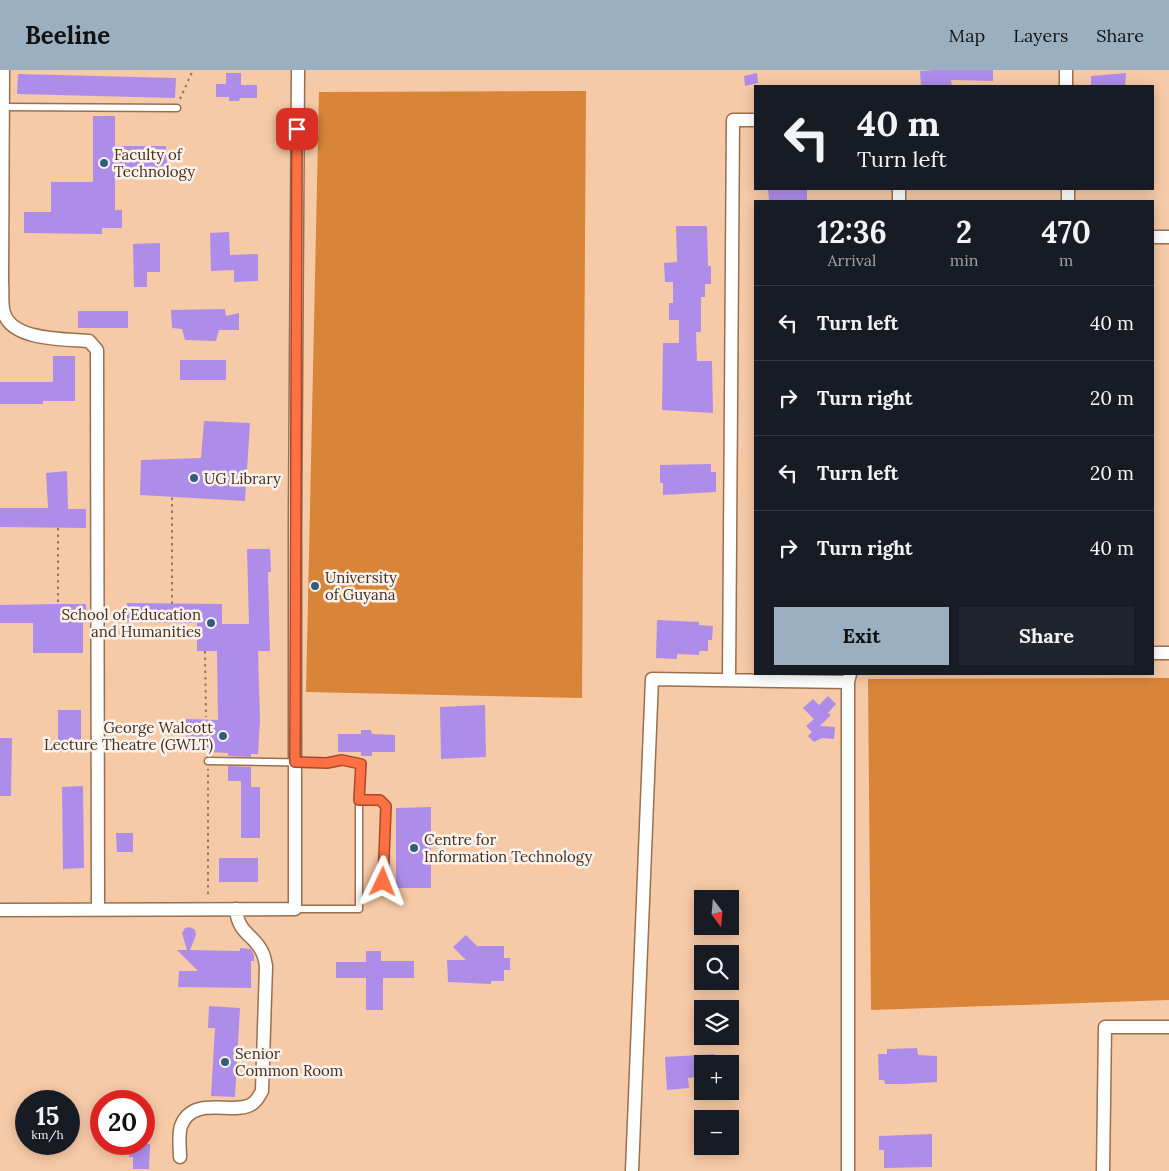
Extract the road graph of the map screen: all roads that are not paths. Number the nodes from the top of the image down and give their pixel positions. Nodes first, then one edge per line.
1 (3, 70) edge
2 (298, 70) edge
3 (1066, 70) edge
4 (1066, 85) edge
5 (3, 107) junction
6 (176, 108) road end
7 (754, 120) edge
8 (1169, 237) edge
9 (1154, 238) edge
10 (1154, 653) edge
11 (1169, 653) edge
12 (849, 678) edge
13 (729, 680) junction
14 (208, 761) road end
15 (295, 762) junction
16 (359, 800) junction
17 (383, 882) dead end
18 (98, 909) junction
19 (236, 909) junction
20 (295, 909) junction
21 (0, 910) edge
22 (1169, 1028) edge
23 (180, 1157) dead end
24 (632, 1171) edge
25 (848, 1171) edge
26 (1103, 1171) edge

1 - 5 street
2 - 15 street
3 - 4 street
5 - 6 lane
5 - 18 street
7 - 13 street
8 - 9 street
10 - 11 street
12 - 13 street
12 - 25 street
13 - 24 street
14 - 15 lane
15 - 16 lane
15 - 20 street
16 - 17 lane
16 - 20 lane
18 - 19 street
18 - 21 street
19 - 20 street
19 - 23 street
22 - 26 street

